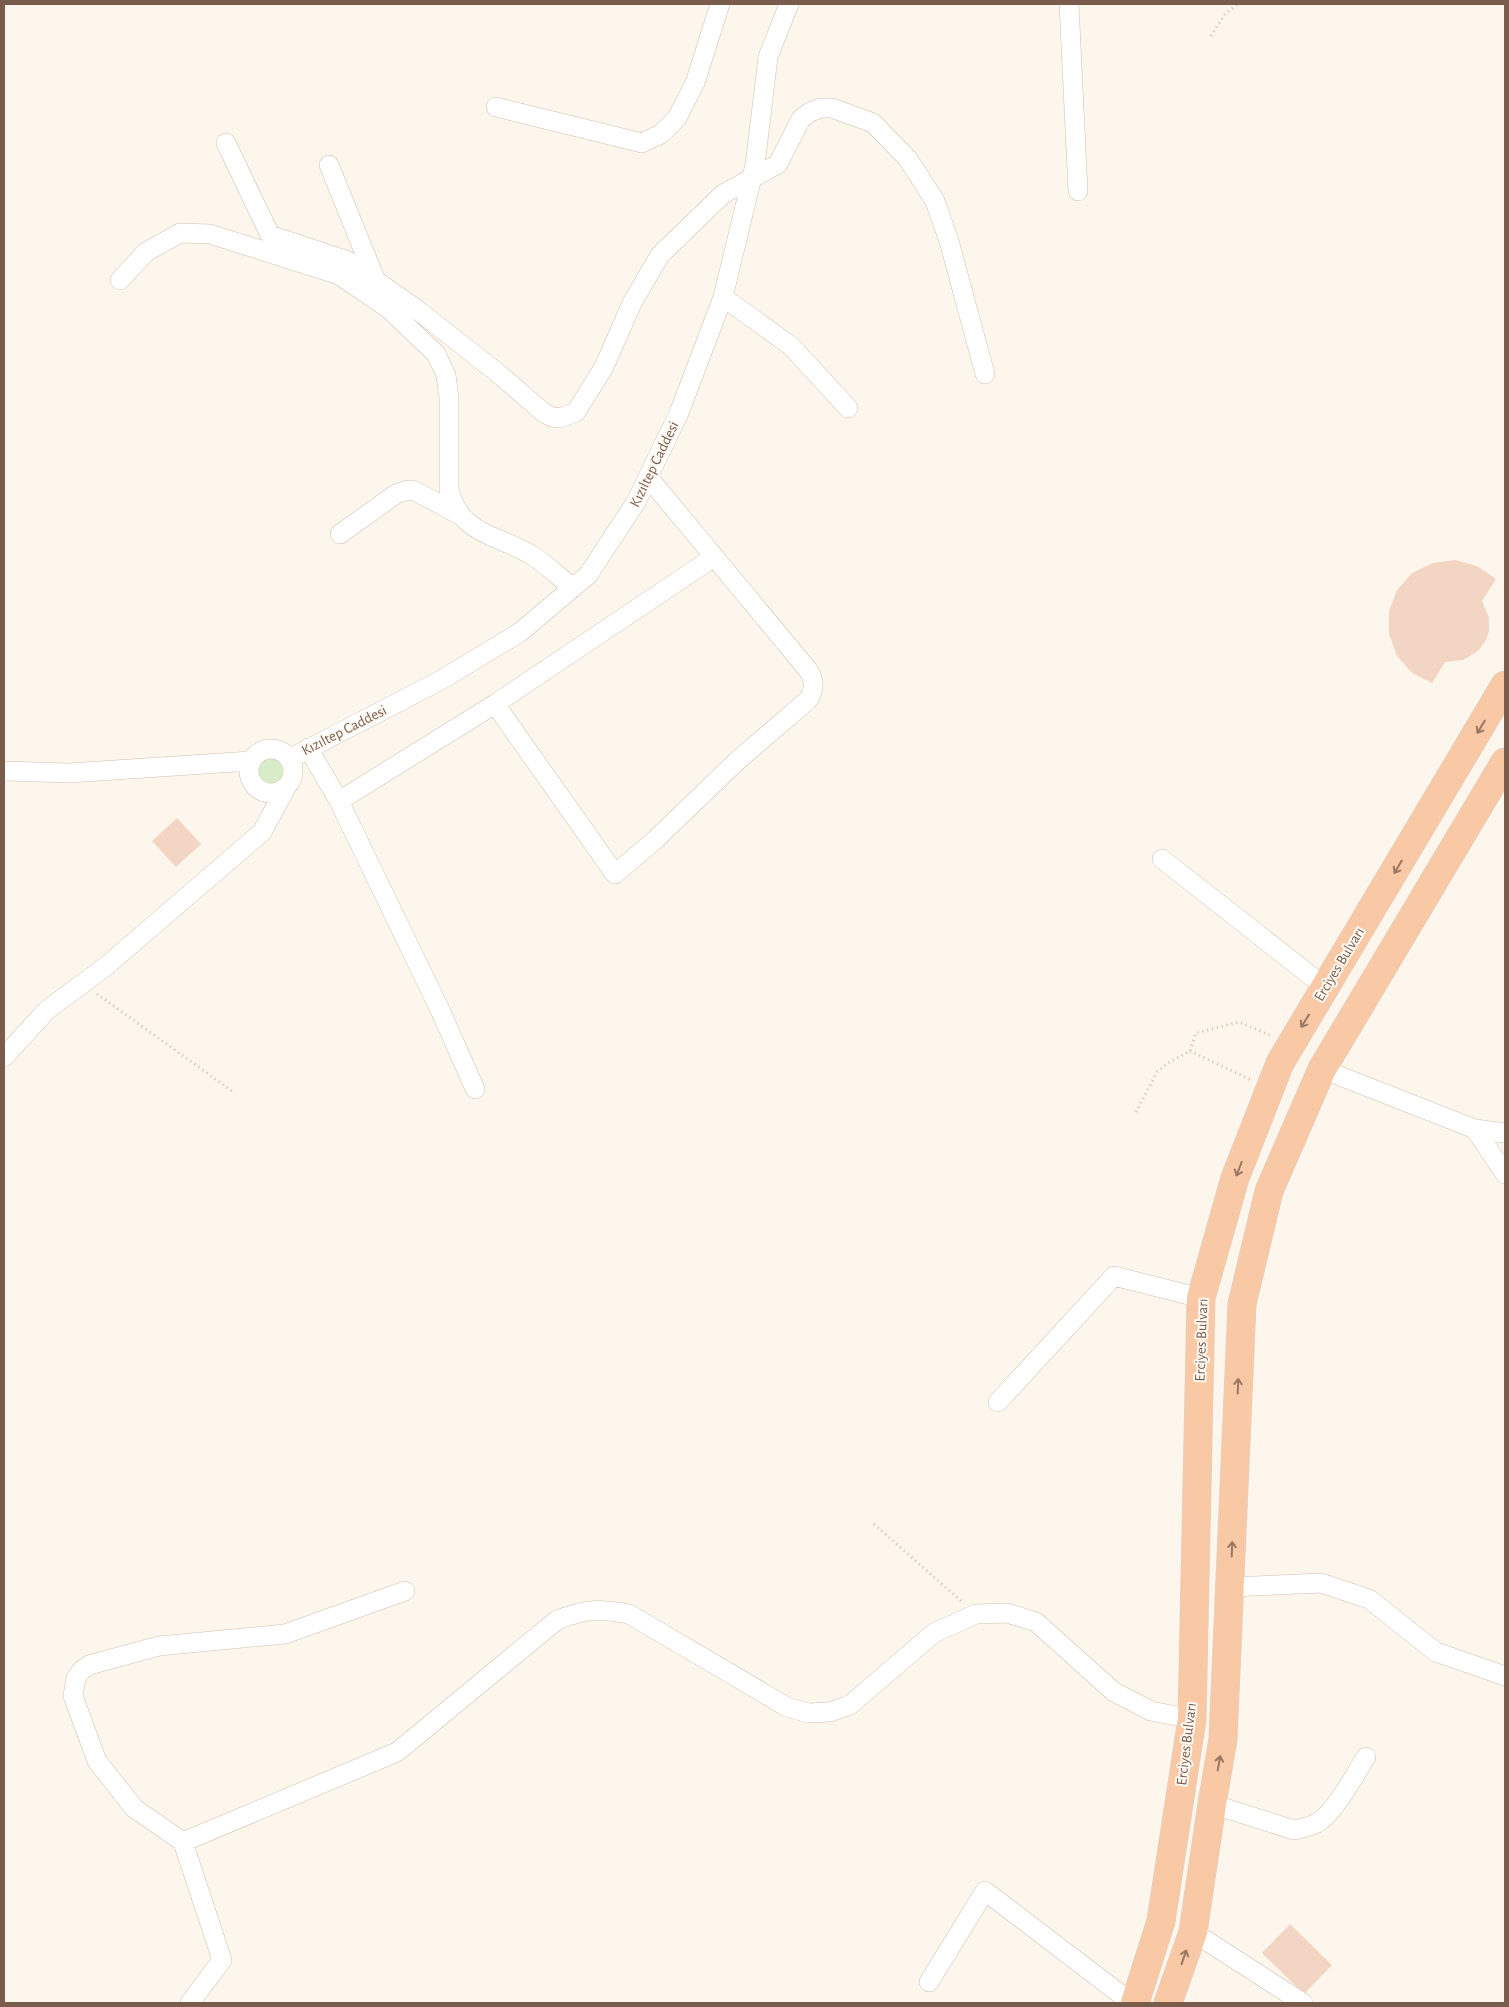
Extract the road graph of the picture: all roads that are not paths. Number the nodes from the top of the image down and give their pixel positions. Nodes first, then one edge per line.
1 (720, 4) edge
2 (790, 4) edge
3 (1069, 4) edge
4 (496, 107) dead end
5 (226, 143) dead end
6 (329, 165) dead end
7 (751, 180) junction
8 (1078, 191) dead end
9 (120, 280) dead end
10 (376, 281) junction
11 (723, 297) junction
12 (985, 374) dead end
13 (848, 408) dead end
14 (648, 477) junction
15 (460, 515) junction
16 (340, 534) dead end
17 (714, 557) junction
18 (573, 588) junction
19 (1505, 685) edge
20 (495, 704) junction
21 (308, 748) junction
22 (289, 759) junction
23 (251, 762) junction
24 (1505, 762) edge
25 (4, 772) edge
26 (286, 788) junction
27 (339, 801) junction
28 (1162, 859) dead end
29 (1326, 987) junction
30 (4, 1057) edge
31 (1322, 1069) junction
32 (475, 1089) dead end
33 (1475, 1129) junction
34 (1505, 1133) edge
35 (1505, 1174) edge
36 (1201, 1298) junction
37 (998, 1402) dead end
38 (1231, 1587) junction
39 (405, 1591) dead end
40 (1505, 1676) edge
41 (1192, 1719) junction
42 (1366, 1757) dead end
43 (1212, 1804) junction
44 (183, 1842) junction
45 (1193, 1932) junction
46 (929, 1982) dead end
47 (190, 2003) edge
48 (1134, 2003) edge
49 (1168, 2003) edge
50 (1303, 2003) edge

1 - 4 street
2 - 7 street, Kızıltep Caddesi
3 - 8 street
5 - 10 street
6 - 10 street
7 - 10 street
7 - 11 street, Kızıltep Caddesi
7 - 12 street
9 - 15 street
11 - 13 street
11 - 14 street, Kızıltep Caddesi
14 - 17 street
14 - 18 street, Kızıltep Caddesi
15 - 16 street
15 - 18 street
17 - 20 street
17 - 20 street
18 - 21 street, Kızıltep Caddesi
19 -> 29 highway, Erciyes Bulvarı
20 - 27 street
21 - 22 street, Kızıltep Caddesi
21 - 27 street
22 - 23 street
22 - 26 street
23 - 25 street
23 - 26 street
24 - 31 highway
26 - 30 street
27 - 32 street
28 - 29 street
29 -> 36 highway, Erciyes Bulvarı
31 - 33 street
38 -> 31 highway
33 - 34 street
33 - 35 street
36 - 37 street
36 - 41 highway, Erciyes Bulvarı
38 - 40 street
43 -> 38 highway
39 - 44 street
41 - 44 street
41 - 48 highway, Erciyes Bulvarı
42 - 43 street
43 - 45 highway
44 - 47 street
49 -> 45 highway
45 - 50 street
46 - 48 street

